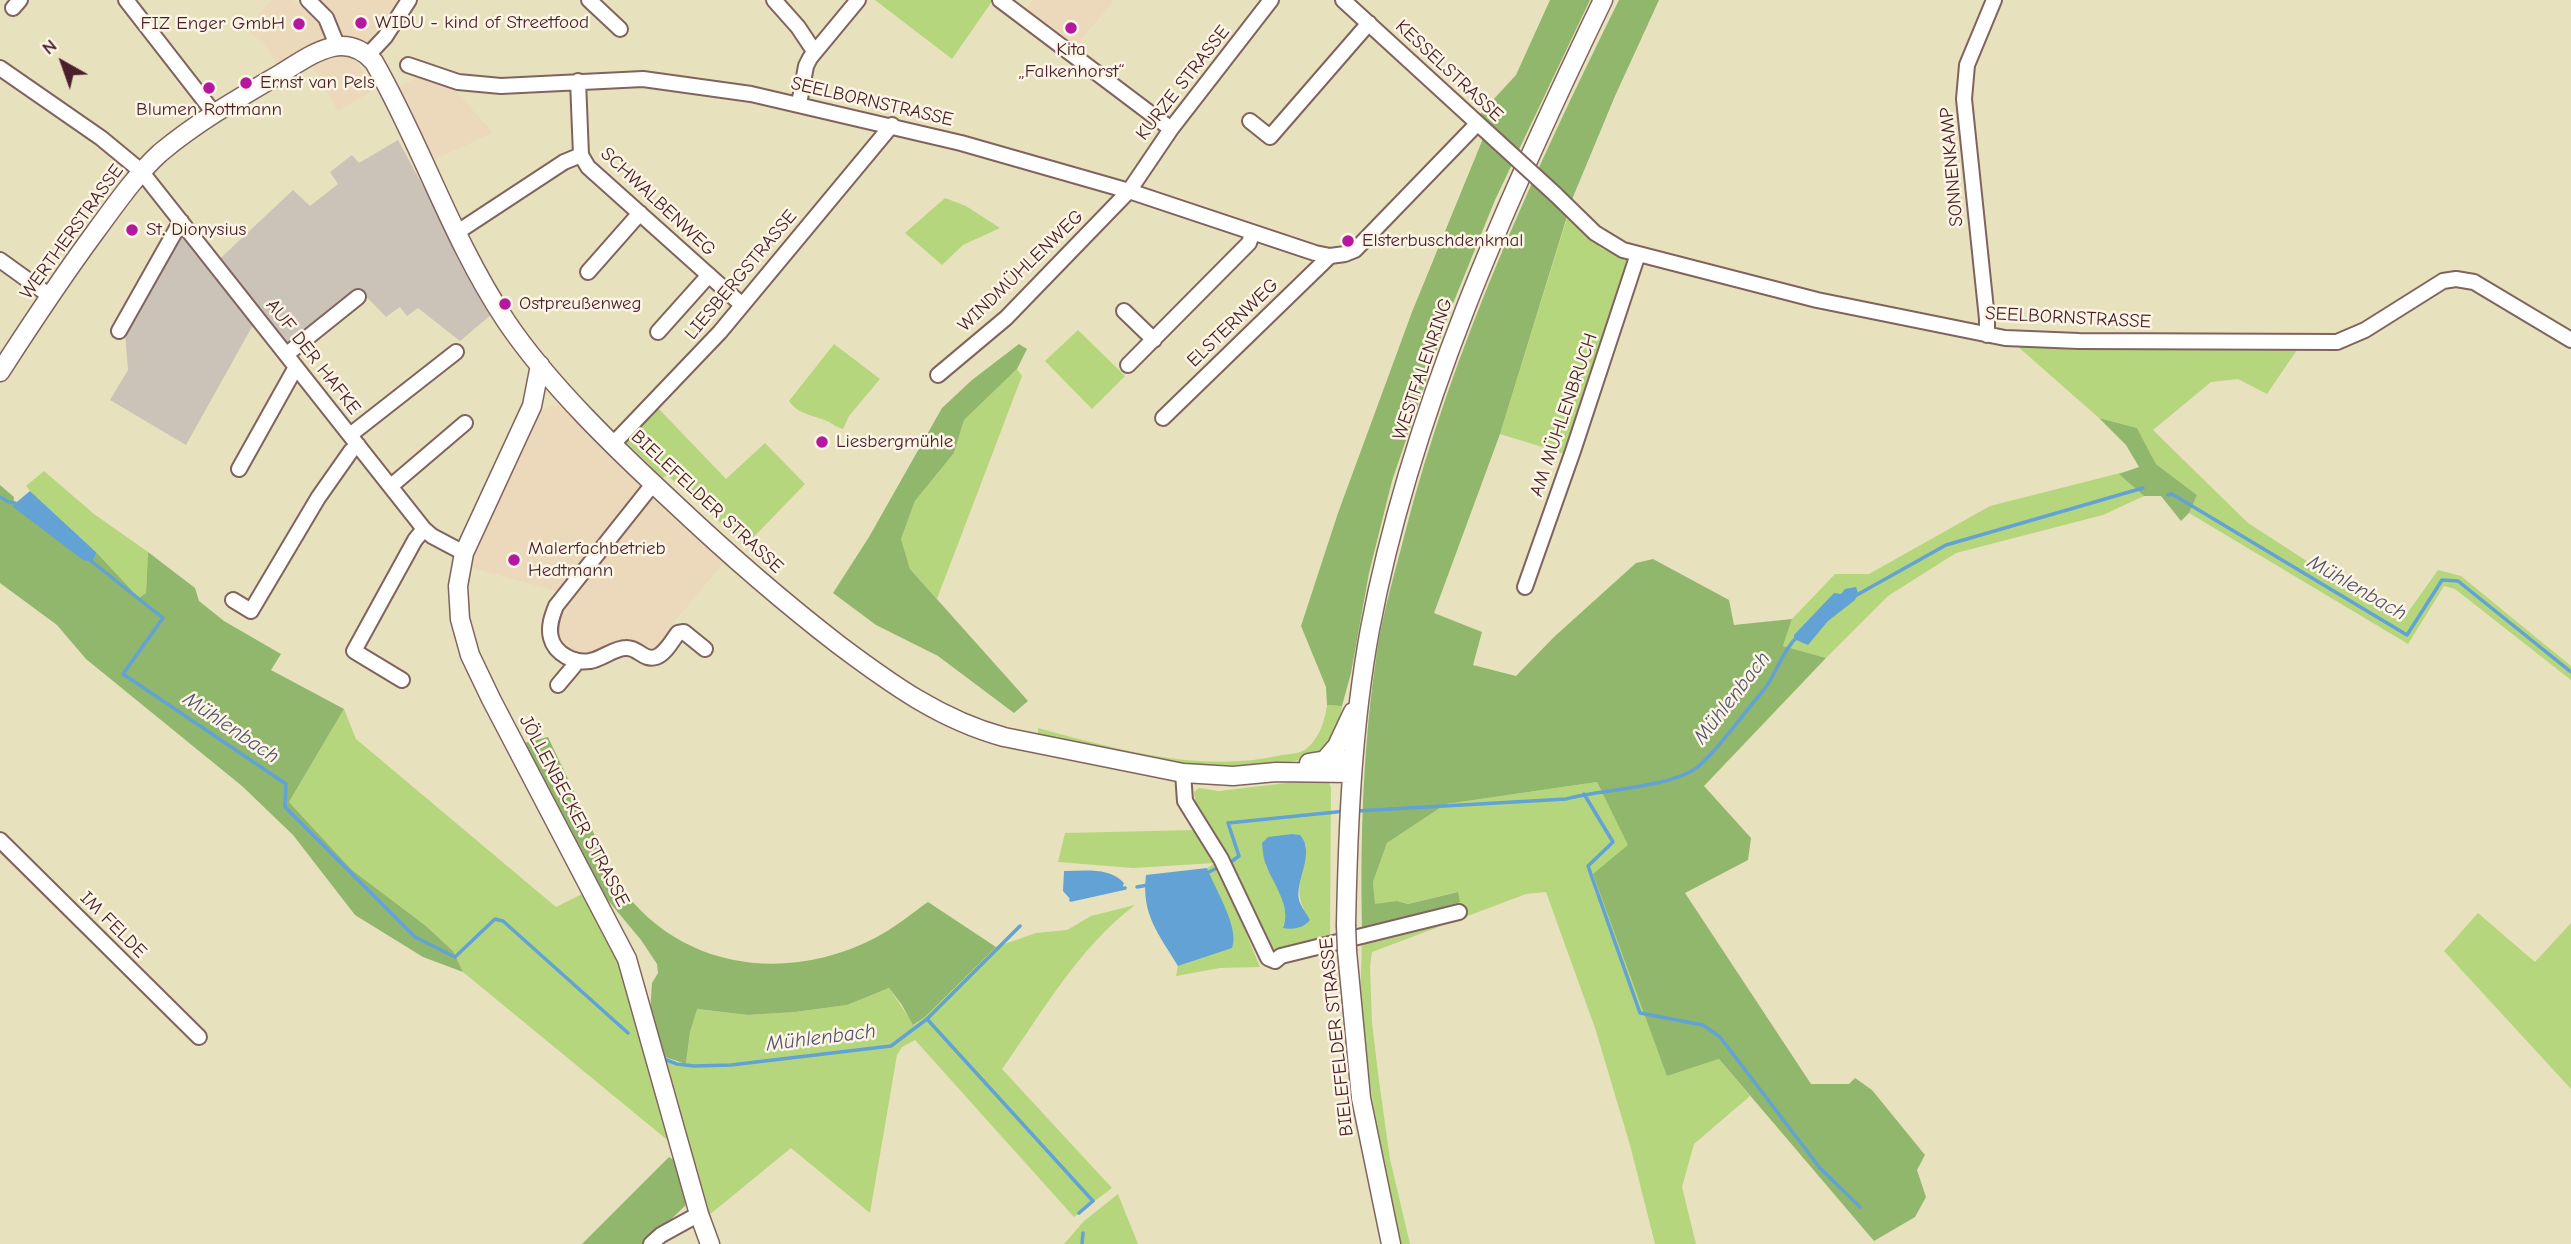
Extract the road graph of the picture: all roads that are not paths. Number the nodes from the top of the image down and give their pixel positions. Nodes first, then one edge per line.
1 (126, 0) edge
2 (307, 0) edge
3 (409, 0) edge
4 (589, 0) edge
5 (774, 0) edge
6 (858, 0) edge
7 (1000, 0) edge
8 (1271, 0) edge
9 (1343, 0) edge
10 (1603, 0) edge
11 (1994, 0) edge
12 (1369, 23) junction
13 (620, 29) dead end
14 (337, 46) junction
15 (814, 51) junction
16 (368, 55) junction
17 (408, 65) dead end
18 (0, 68) edge
19 (578, 81) junction
20 (799, 104) junction
21 (214, 113) junction
22 (1251, 121) dead end
23 (1477, 124) junction
24 (892, 125) junction
25 (1171, 129) junction
26 (1497, 141) joint
27 (582, 155) junction
28 (141, 171) junction
29 (1129, 191) junction
30 (640, 213) junction
31 (181, 221) junction
32 (456, 233) junction
33 (1252, 234) junction
34 (1639, 254) junction
35 (1330, 256) junction
36 (0, 260) edge
37 (588, 272) dead end
38 (709, 275) junction
39 (50, 296) junction
40 (358, 297) dead end
41 (741, 304) junction
42 (1124, 311) dead end
43 (119, 331) dead end
44 (658, 332) dead end
45 (1987, 335) junction
46 (1154, 340) junction
47 (2571, 340) edge
48 (456, 352) dead end
49 (287, 354) junction
50 (540, 365) junction
51 (1128, 365) dead end
52 (296, 367) junction
53 (0, 372) edge
54 (938, 375) dead end
55 (558, 386) junction
56 (532, 406) junction
57 (1163, 418) dead end
58 (465, 423) dead end
59 (354, 440) junction
60 (613, 444) junction
61 (239, 469) dead end
62 (653, 484) junction
63 (391, 486) junction
64 (424, 529) junction
65 (460, 551) junction
66 (1525, 587) dead end
67 (233, 600) dead end
68 (705, 649) dead end
69 (575, 660) junction
70 (402, 680) dead end
71 (558, 685) dead end
72 (1358, 703) junction
73 (1325, 760) junction
74 (1352, 766) junction
75 (1276, 772) junction
76 (1184, 773) junction
77 (0, 840) edge
78 (1459, 912) dead end
79 (199, 1037) dead end
80 (699, 1214) junction
81 (651, 1244) edge
82 (710, 1244) edge
83 (1391, 1244) edge

1 - 21 street
2 - 14 street
3 - 16 street
4 - 13 street
5 - 15 street
6 - 15 street
7 - 25 street
8 - 25 street, KURZE STRASSE
9 - 12 street, KESSELSTRASSE
10 - 72 main road, WESTFALENRING
11 - 45 street, SONNENKAMP
12 - 22 street
12 - 23 street, KESSELSTRASSE
14 - 16 main road
14 - 21 main road, WERTHERSTRASSE
15 - 20 street
16 - 32 main road, BIELEFELDER STRASSE
17 - 19 street, SEELBORNSTRASSE
18 - 28 street, AUF DER HAFKE
19 - 20 street, SEELBORNSTRASSE
19 - 27 street
20 - 24 street, SEELBORNSTRASSE
21 - 28 main road, WERTHERSTRASSE
23 - 26 street, KESSELSTRASSE
23 - 35 street
24 - 29 street, SEELBORNSTRASSE
24 - 41 street, LIESBERGSTRASSE
25 - 29 street, KURZE STRASSE
26 - 34 street, SEELBORNSTRASSE, bridge
27 - 30 street, SCHWALBENWEG
27 - 32 street
28 - 31 street, AUF DER HAFKE
28 - 39 main road, WERTHERSTRASSE
29 - 33 street, SEELBORNSTRASSE
29 - 54 street, WINDMÜHLENWEG
30 - 37 street
30 - 38 street, SCHWALBENWEG
31 - 43 street
31 - 49 street, AUF DER HAFKE
32 - 50 main road, BIELEFELDER STRASSE
33 - 35 street, SEELBORNSTRASSE
33 - 46 street
34 - 45 street, SEELBORNSTRASSE
34 - 66 street, AM MÜHLENBRUCH
35 - 57 street, ELSTERNWEG
36 - 39 street
38 - 41 street, SCHWALBENWEG
38 - 44 street
39 - 53 main road, WERTHERSTRASSE
40 - 49 street
41 - 60 street, LIESBERGSTRASSE
42 - 46 street
45 - 47 street, SEELBORNSTRASSE
46 - 51 street
48 - 59 street
49 - 52 street, AUF DER HAFKE
50 - 55 main road, BIELEFELDER STRASSE
50 - 56 main road, JÖLLENBECKER STRASSE
52 - 59 street, AUF DER HAFKE
52 - 61 street
55 - 56 main road, JÖLLENBECKER STRASSE
55 - 60 main road, BIELEFELDER STRASSE
56 - 65 main road, JÖLLENBECKER STRASSE
58 - 63 street
59 - 63 street, AUF DER HAFKE
59 - 67 street
60 - 62 main road, BIELEFELDER STRASSE
62 - 69 street
62 - 76 main road, BIELEFELDER STRASSE
63 - 64 street, AUF DER HAFKE
64 - 65 street, AUF DER HAFKE
64 - 70 street
65 - 80 main road, JÖLLENBECKER STRASSE
68 - 69 street
69 - 71 street
72 - 73 main road
72 - 74 main road, WESTFALENRING
73 - 74 main road, BIELEFELDER STRASSE
73 - 75 main road, BIELEFELDER STRASSE
74 - 75 main road, BIELEFELDER STRASSE
74 - 83 main road, BIELEFELDER STRASSE, bridge
75 - 76 main road, BIELEFELDER STRASSE
76 - 78 street
77 - 79 street, IM FELDE
80 - 81 street
80 - 82 main road, JÖLLENBECKER STRASSE

